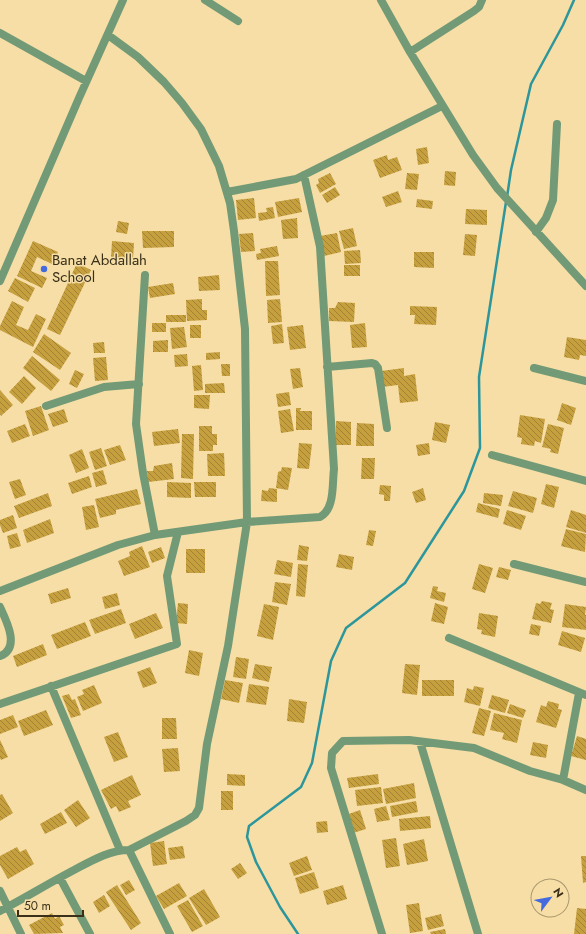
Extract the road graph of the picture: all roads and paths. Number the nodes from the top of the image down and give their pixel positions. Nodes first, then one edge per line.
1 (123, 0) edge
2 (205, 0) edge
3 (381, 0) edge
4 (482, 0) edge
5 (238, 21) dead end
6 (0, 33) edge
7 (108, 35) junction
8 (410, 52) junction
9 (86, 82) junction
10 (442, 106) junction
11 (557, 124) dead end
12 (304, 175) junction
13 (227, 192) junction
14 (536, 232) junction
15 (145, 275) dead end
16 (0, 281) edge
17 (586, 286) edge
18 (327, 367) junction
19 (534, 368) dead end
20 (586, 381) edge
21 (139, 384) junction
22 (46, 406) dead end
23 (388, 428) dead end
24 (492, 456) dead end
25 (586, 481) edge
26 (247, 522) junction
27 (178, 532) junction
28 (155, 535) junction
29 (514, 564) dead end
30 (586, 582) edge
31 (0, 591) edge
32 (0, 607) edge
33 (450, 638) dead end
34 (0, 656) edge
35 (51, 686) junction
36 (583, 694) edge
37 (0, 704) edge
38 (420, 742) junction
39 (563, 780) junction
40 (586, 790) edge
41 (120, 850) junction
42 (129, 850) junction
43 (60, 878) junction
44 (0, 891) edge
45 (4, 909) edge
46 (21, 934) edge
47 (90, 934) edge
48 (170, 934) edge
49 (382, 934) edge
50 (478, 934) edge

1 - 7 street
2 - 5 street
3 - 8 street
4 - 8 street
6 - 9 street
7 - 9 street
7 - 13 street
8 - 10 street
9 - 16 street
10 - 12 street
10 - 14 street
11 - 14 street
12 - 13 street
12 - 18 street
13 - 26 street
14 - 17 street
15 - 21 street
18 - 23 street
18 - 26 street
19 - 20 street
21 - 22 street
21 - 28 street
24 - 25 street
26 - 27 street
26 - 42 street
27 - 28 street
27 - 35 street
28 - 31 street
29 - 30 street
32 - 34 street
33 - 36 street
35 - 37 street
35 - 41 street
36 - 39 street
38 - 39 street
38 - 49 street
38 - 50 street
39 - 40 street
41 - 42 street
41 - 43 street
42 - 48 street
43 - 45 street
43 - 47 street
44 - 45 street
45 - 46 street

